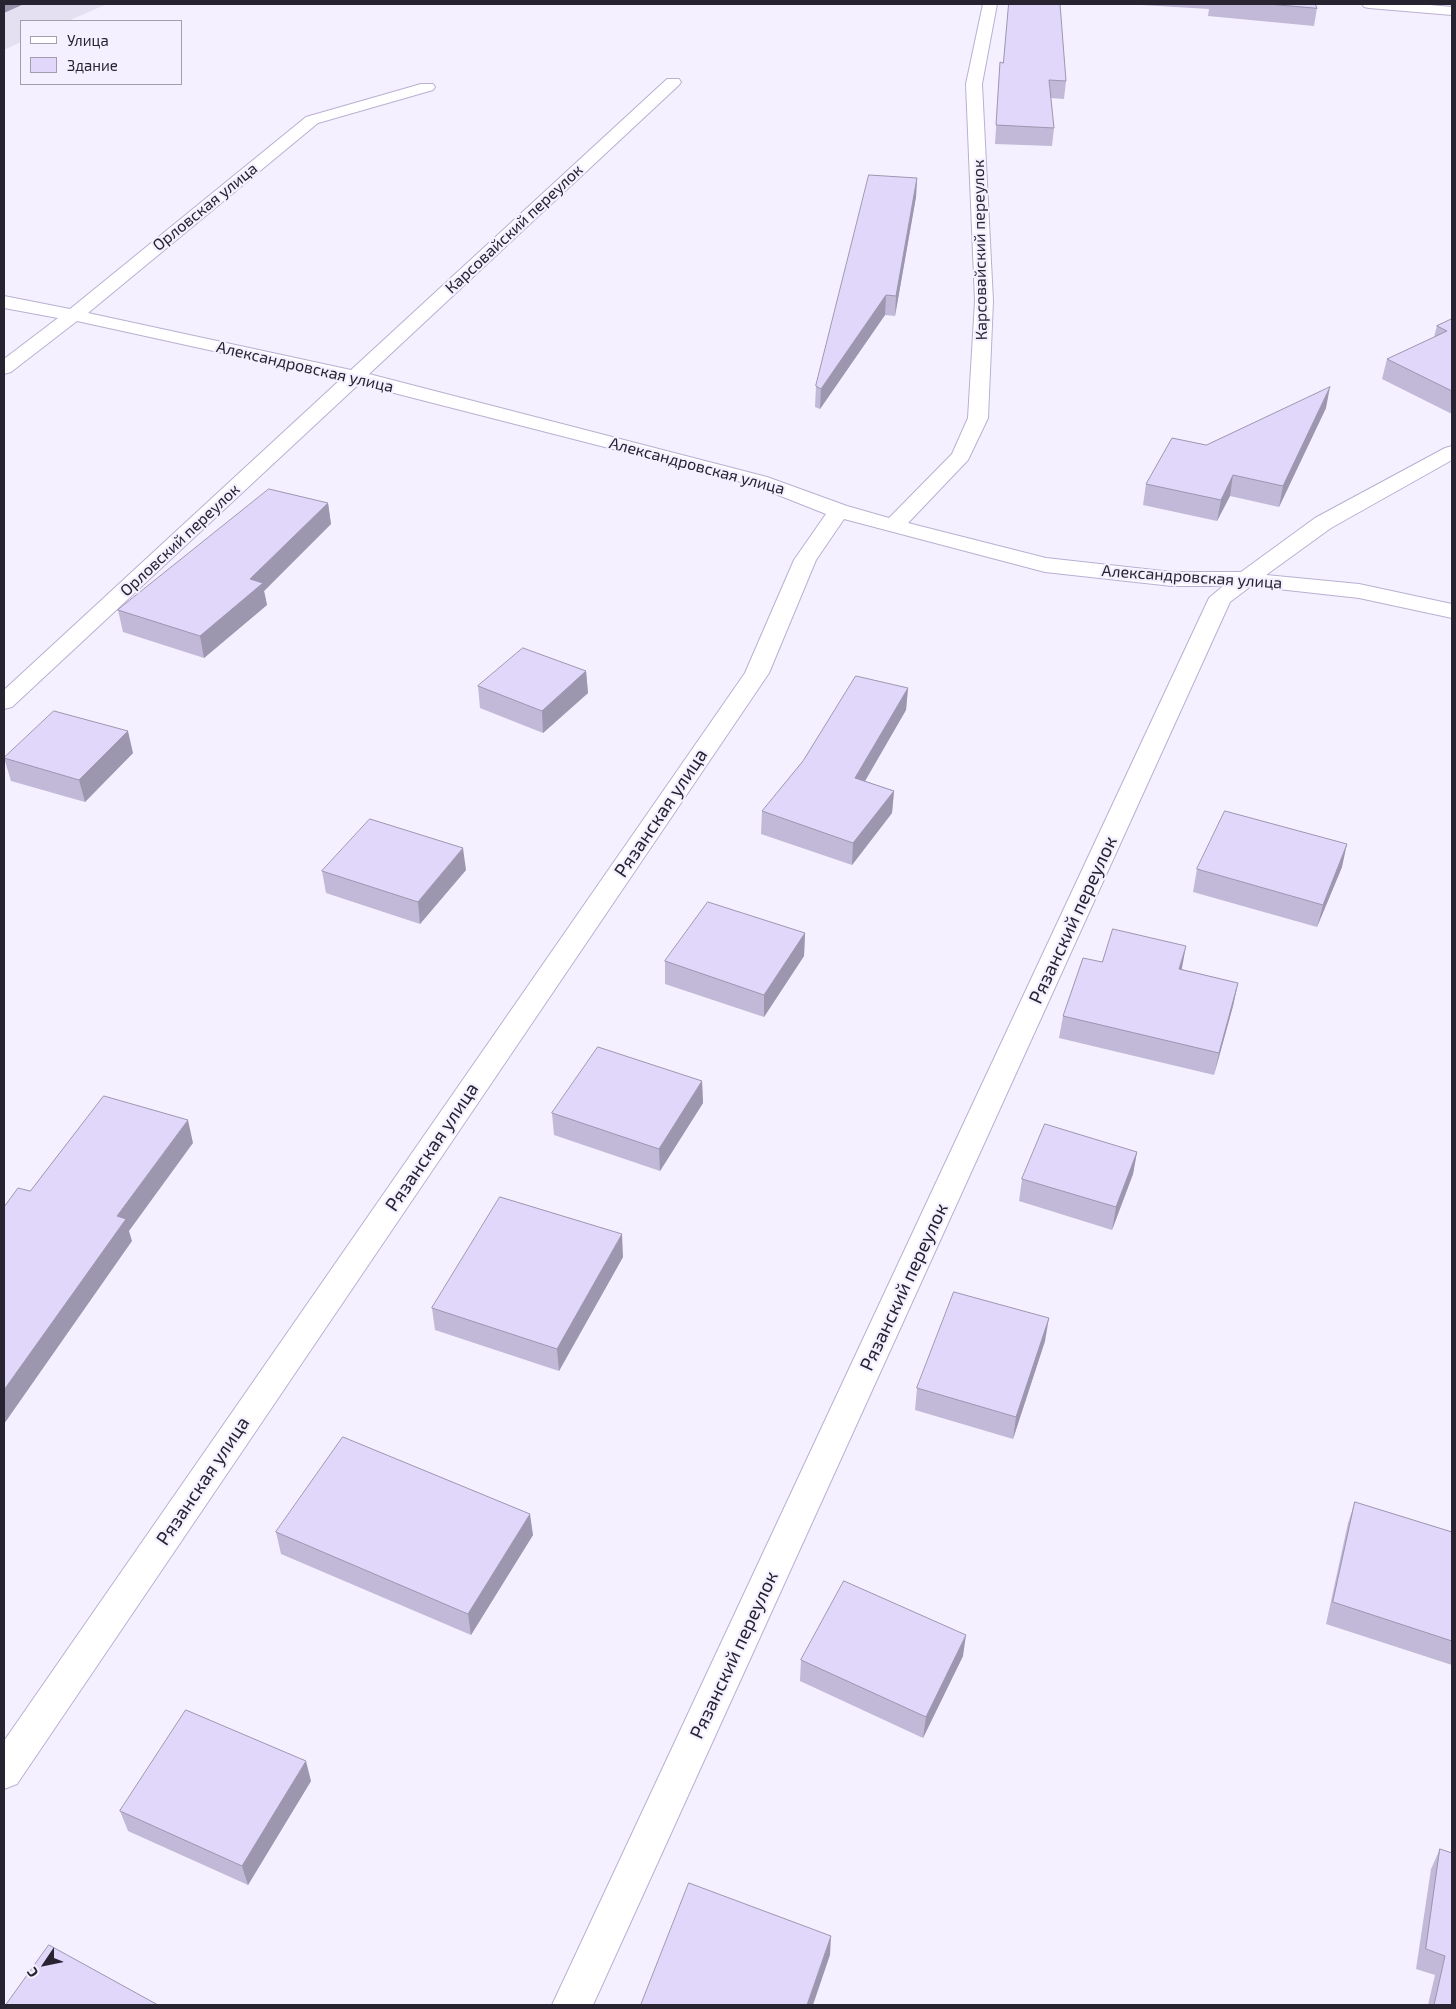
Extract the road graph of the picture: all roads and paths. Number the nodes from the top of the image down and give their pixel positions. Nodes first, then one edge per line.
1 (990, 4) edge
2 (1369, 4) edge
3 (1452, 11) edge
4 (673, 82) dead end
5 (428, 87) dead end
6 (4, 302) edge
7 (74, 315) junction
8 (4, 368) edge
9 (356, 377) junction
10 (1452, 452) edge
11 (839, 511) junction
12 (893, 526) junction
13 (1246, 578) junction
14 (1452, 611) edge
15 (4, 702) edge
16 (4, 1772) edge
17 (572, 2005) edge

1 - 12 street, Карсовайский переулок
2 - 3 street
4 - 9 street, Карсовайский переулок
5 - 7 street, Орловская улица
6 - 7 street, Александровская улица
7 - 8 street, Орловская улица
7 - 9 street, Александровская улица
9 - 11 street, Александровская улица
9 - 15 street, Орловский переулок
10 - 13 street, Рязанский переулок
11 - 12 street, Александровская улица
11 - 16 street, Рязанская улица
12 - 13 street, Александровская улица
13 - 14 street, Александровская улица
13 - 17 street, Рязанский переулок

